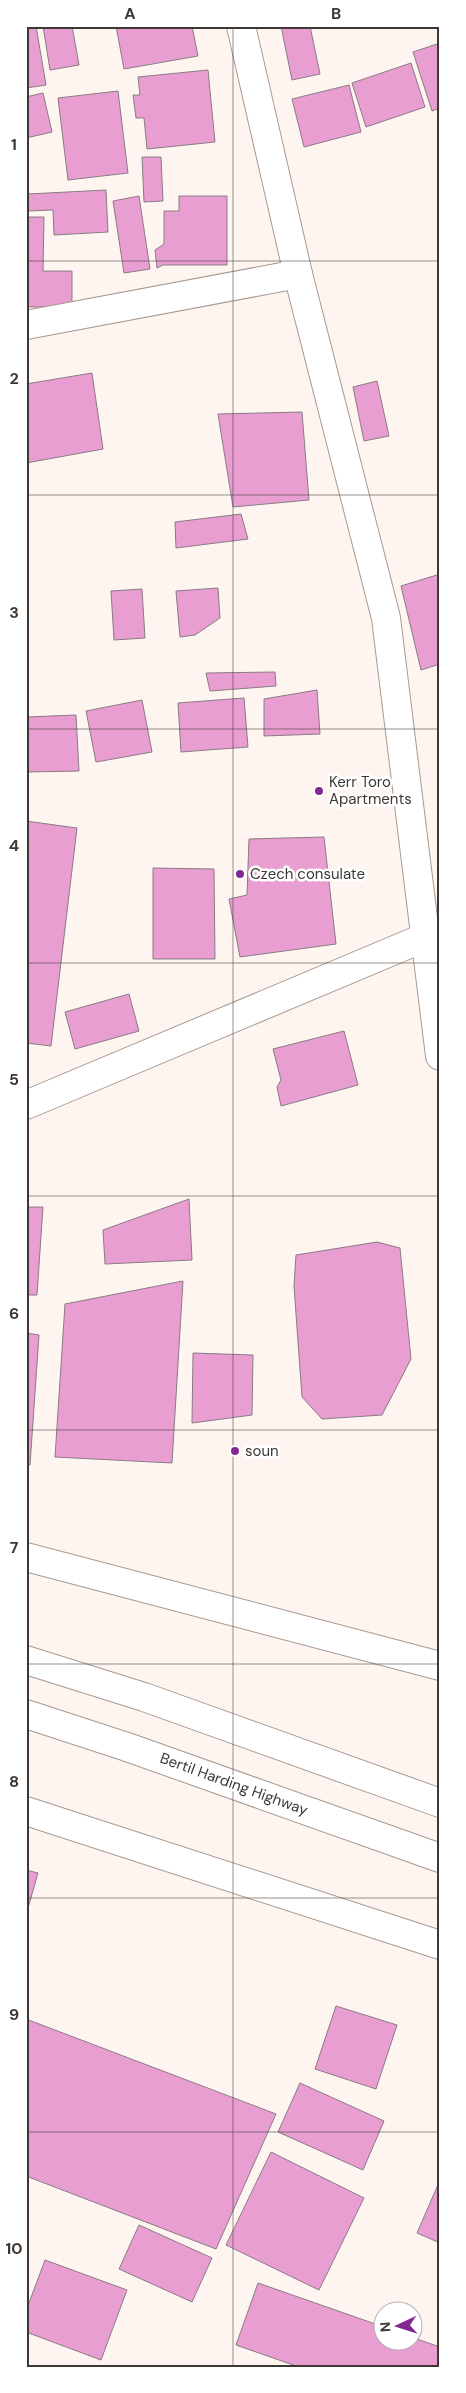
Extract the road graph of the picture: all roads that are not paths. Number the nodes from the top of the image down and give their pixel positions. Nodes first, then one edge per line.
1 (241, 26) edge
2 (298, 274) junction
3 (26, 325) edge
4 (432, 933) edge
5 (440, 1056) edge
6 (26, 1106) edge
7 (26, 1557) edge
8 (26, 1660) edge
9 (440, 1666) edge
10 (26, 1714) edge
11 (440, 1803) edge
12 (26, 1811) edge
13 (440, 1858) edge
14 (440, 1945) edge

1 - 2 street
2 - 3 street
2 - 4 street
4 - 5 street
4 - 6 street
7 - 9 street
8 - 11 street
10 - 13 street, Bertil Harding Highway
12 - 14 street

